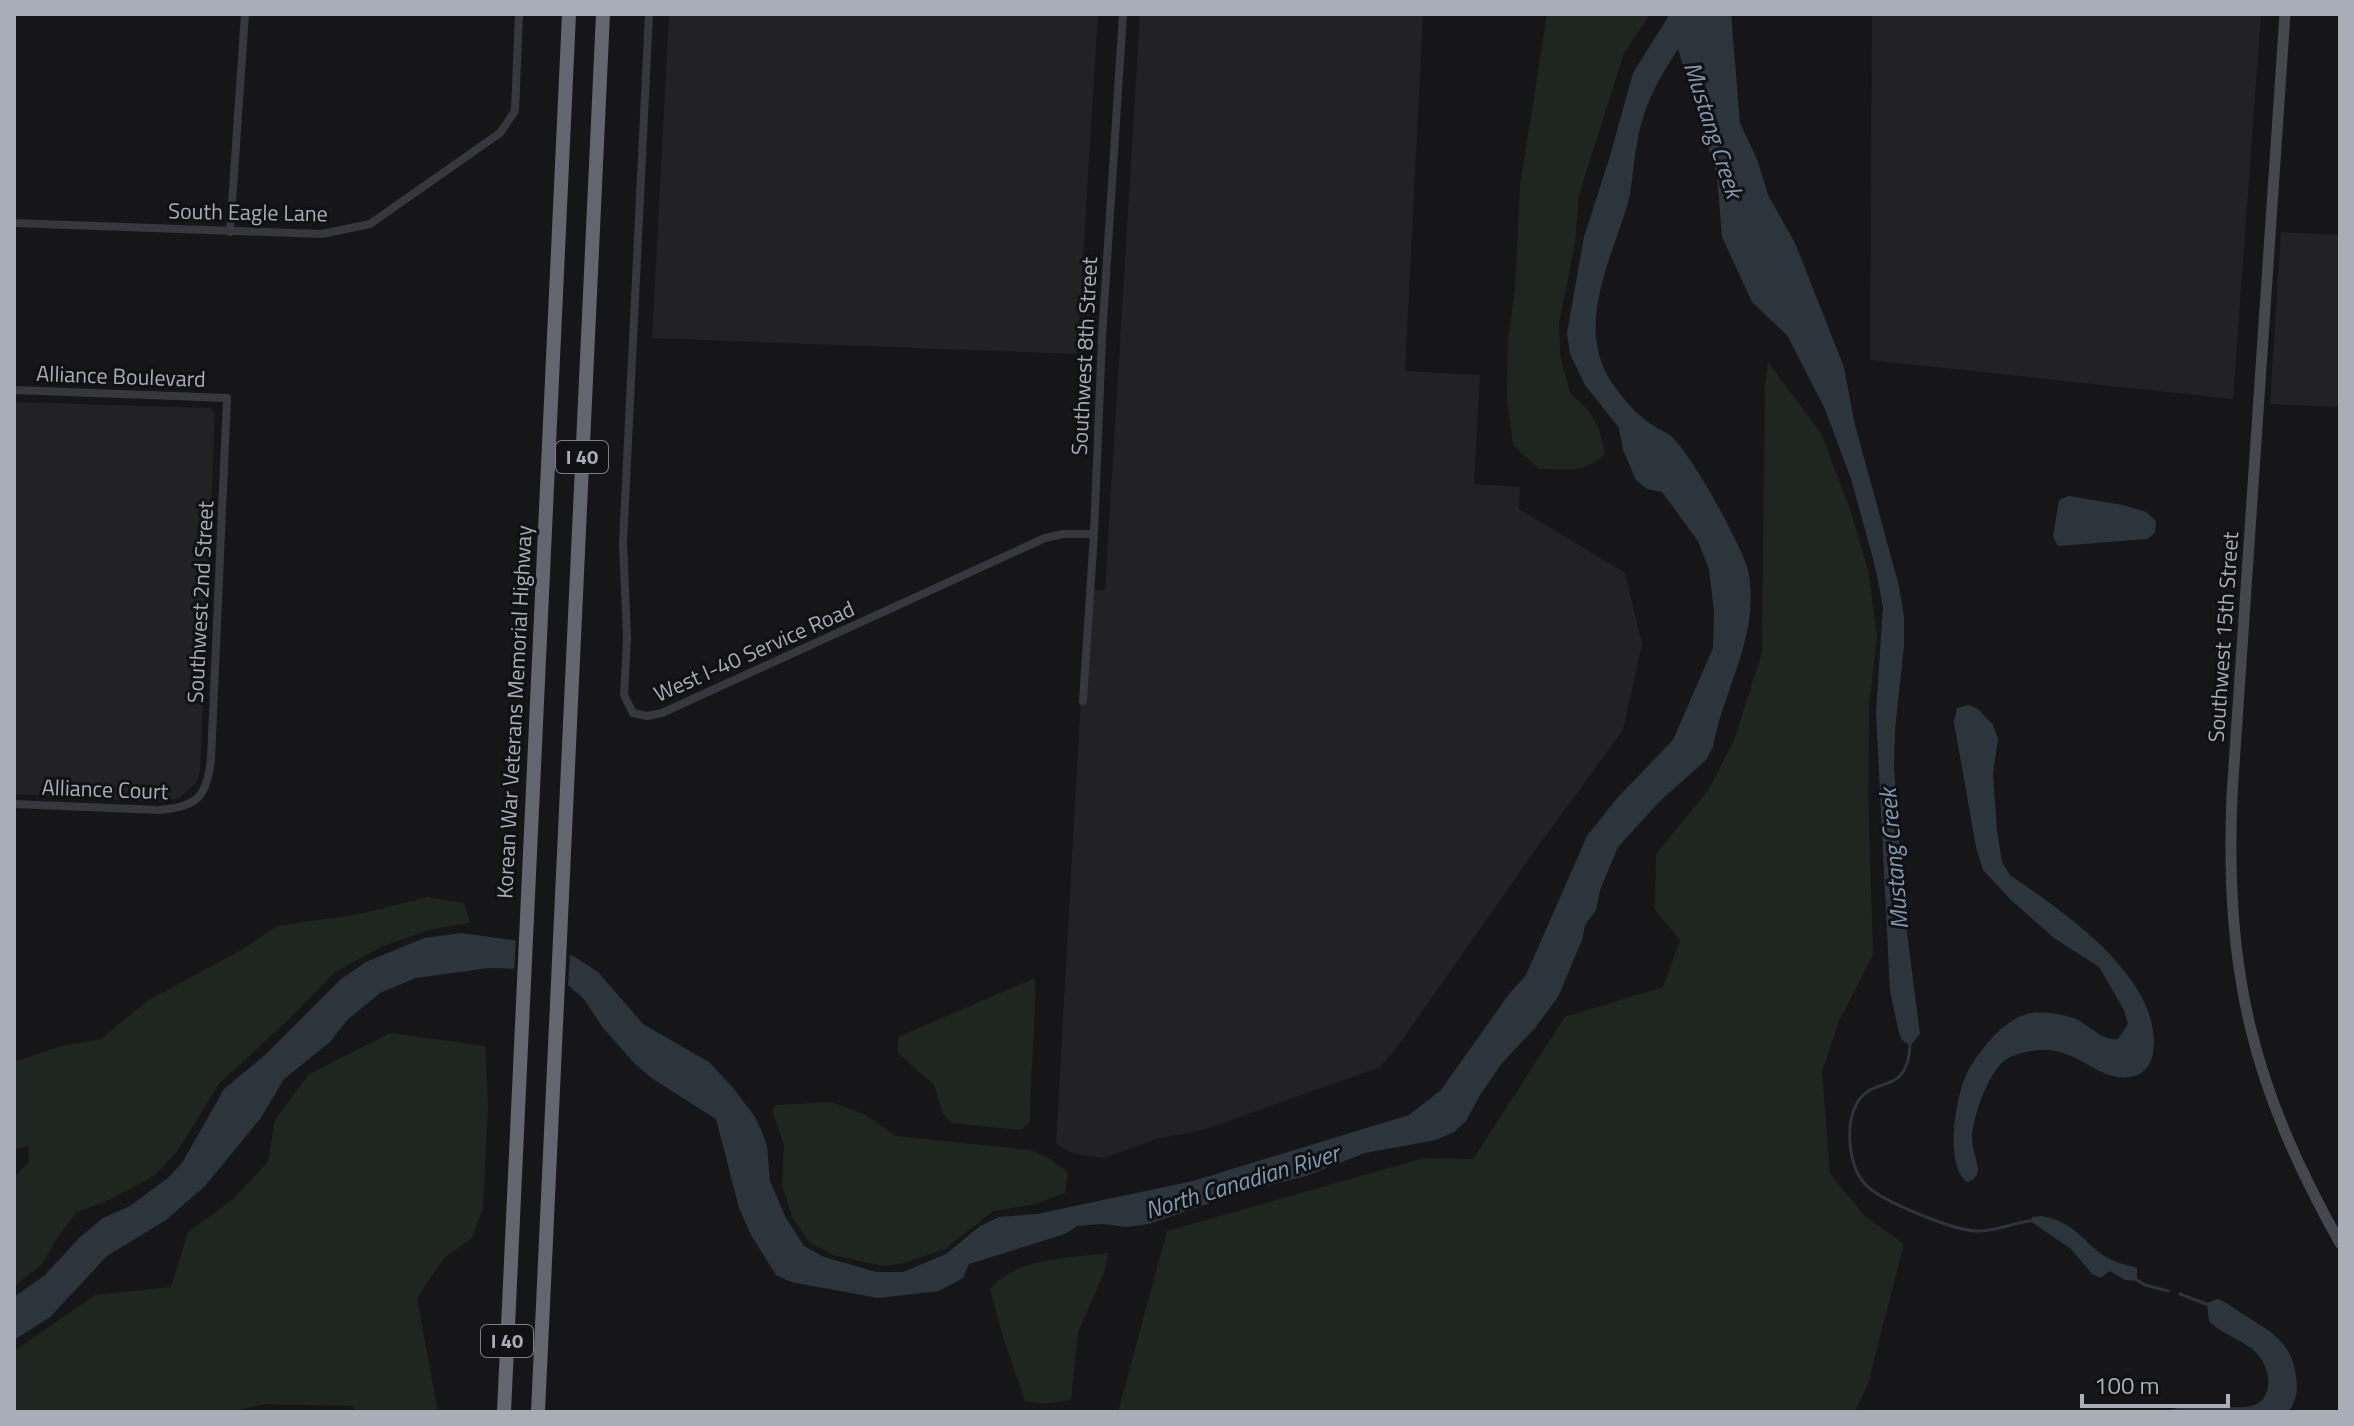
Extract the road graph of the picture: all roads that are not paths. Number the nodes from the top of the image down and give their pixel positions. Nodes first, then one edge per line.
1 (245, 14) edge
2 (519, 14) edge
3 (569, 14) edge
4 (603, 14) edge
5 (649, 14) edge
6 (1123, 14) edge
7 (2285, 14) edge
8 (14, 223) edge
9 (230, 232) junction
10 (14, 390) edge
11 (227, 398) joint
12 (1094, 534) junction
13 (1083, 701) dead end
14 (193, 803) joint
15 (14, 804) edge
16 (2340, 1243) edge
17 (504, 1412) edge
18 (538, 1412) edge

1 - 9 street
2 - 9 street, South Eagle Lane
3 - 17 highway, Korean War Veterans Memorial Highway / I 40
4 - 18 highway, I 40
5 - 12 street, West I-40 Service Road
6 - 12 street, Southwest 8th Street
7 - 16 main road, Southwest 15th Street
8 - 9 street, South Eagle Lane
10 - 11 street, Alliance Boulevard
11 - 14 street, Southwest 2nd Street
12 - 13 street, Southwest 8th Street
14 - 15 street, Alliance Court

